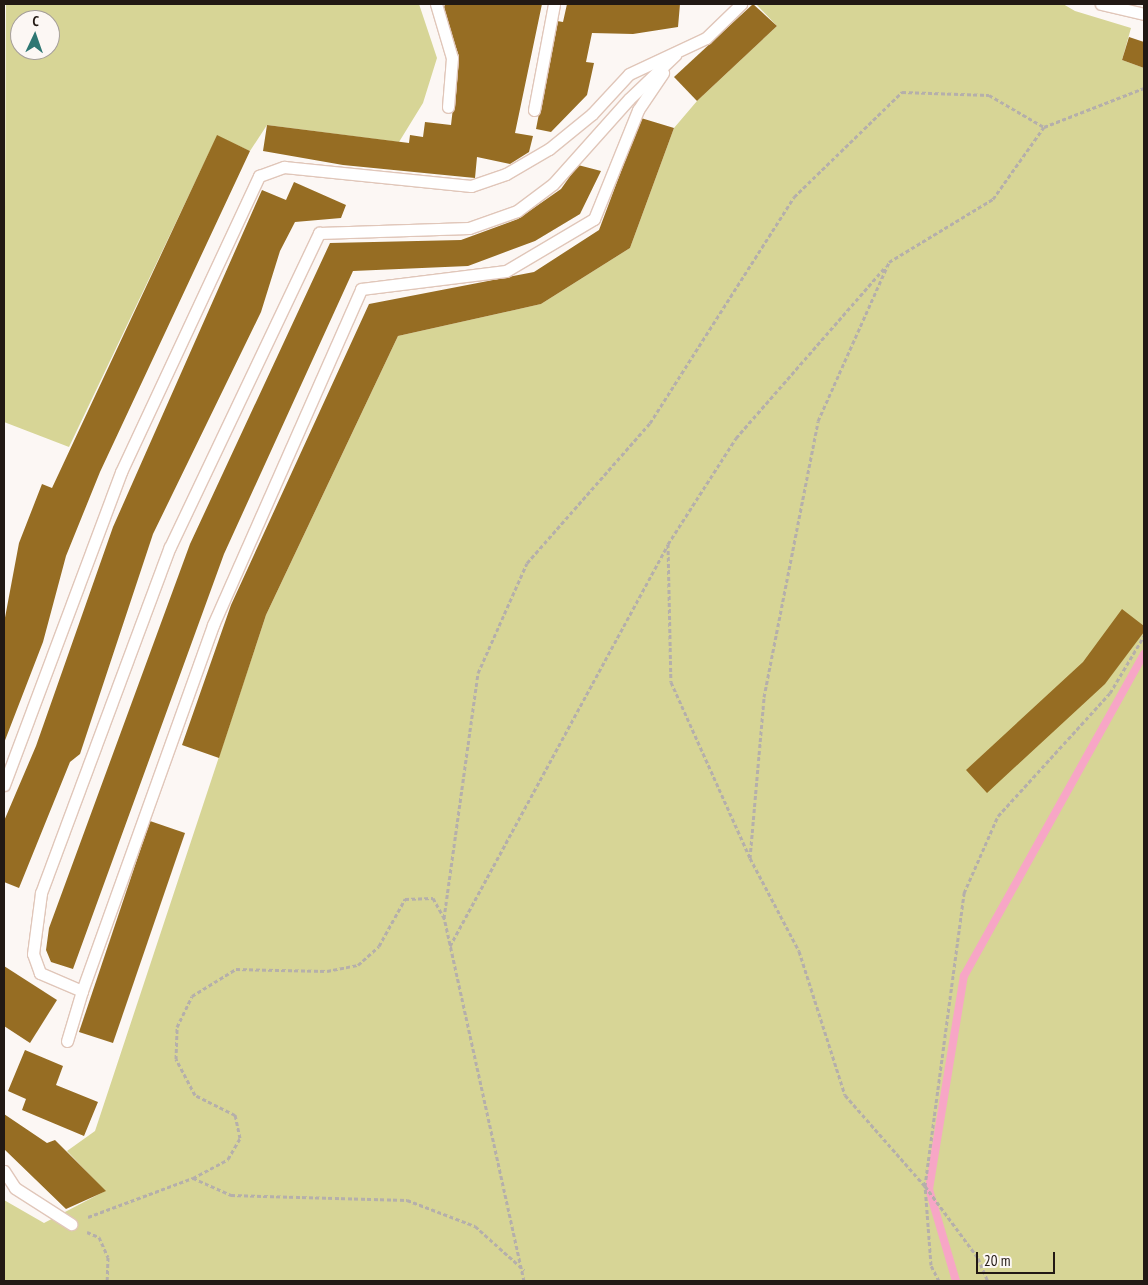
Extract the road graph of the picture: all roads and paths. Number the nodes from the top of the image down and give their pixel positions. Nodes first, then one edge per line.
1 (436, 4) edge
2 (554, 4) edge
3 (741, 4) edge
4 (1101, 4) edge
5 (1144, 14) edge
6 (675, 55) junction
7 (1144, 88) edge
8 (448, 107) dead end
9 (534, 110) dead end
10 (1044, 127) junction
11 (889, 262) junction
12 (668, 544) junction
13 (1144, 636) edge
14 (4, 785) edge
15 (750, 858) junction
16 (444, 918) junction
17 (450, 947) junction
18 (82, 991) junction
19 (67, 1041) dead end
20 (4, 1171) edge
21 (193, 1178) junction
22 (925, 1186) junction
23 (70, 1224) junction
24 (524, 1270) junction
25 (107, 1281) edge
26 (524, 1281) edge
27 (939, 1281) edge
28 (988, 1281) edge

1 - 8 lane
2 - 9 lane
3 - 6 lane
4 - 5 lane
6 - 14 lane
6 - 18 lane
6 - 18 lane
7 - 10 path
10 - 11 path
10 - 16 path
11 - 12 path
11 - 15 path
12 - 15 path
12 - 17 path
13 - 22 path
15 - 22 path
16 - 17 path
16 - 21 path
17 - 24 path
18 - 19 lane
20 - 23 lane
21 - 23 path
21 - 24 path
22 - 27 path
22 - 28 path
23 - 25 path
24 - 26 path

